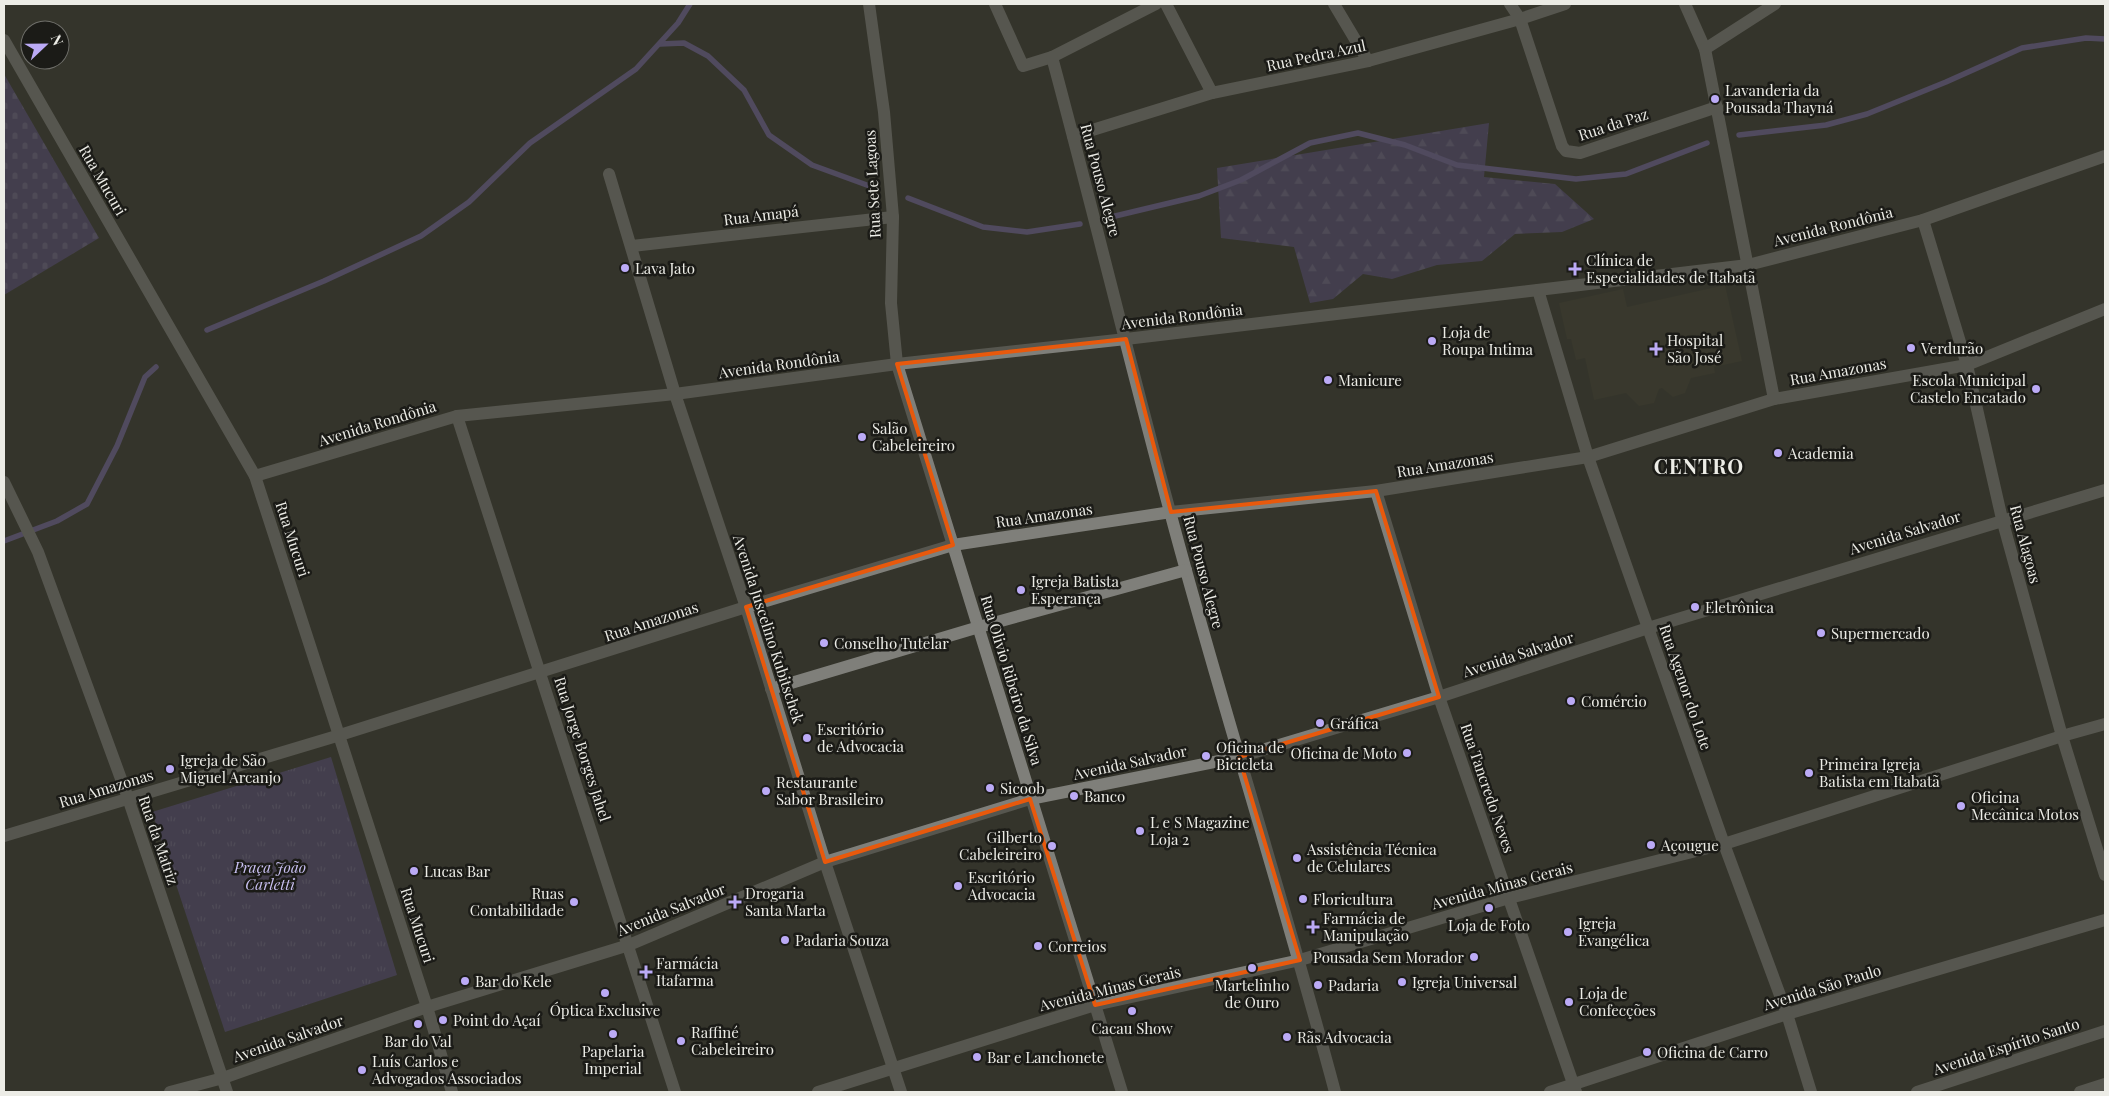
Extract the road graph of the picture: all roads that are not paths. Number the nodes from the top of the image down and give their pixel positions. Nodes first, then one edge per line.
1 (869, 4) edge
2 (994, 4) edge
3 (1156, 4) edge
4 (1166, 4) edge
5 (1334, 4) edge
6 (1510, 4) edge
7 (1565, 4) edge
8 (1686, 4) edge
9 (1775, 4) edge
10 (1520, 19) junction
11 (4, 40) edge
12 (1705, 49) junction
13 (1052, 57) junction
14 (1368, 61) junction
15 (1212, 93) junction
16 (1717, 107) junction
17 (1073, 136) junction
18 (2105, 156) edge
19 (609, 174) dead end
20 (893, 217) junction
21 (1923, 220) junction
22 (632, 246) junction
23 (1748, 265) junction
24 (1538, 290) junction
25 (2105, 309) edge
26 (1126, 339) junction
27 (898, 364) junction
28 (1967, 365) junction
29 (675, 394) junction
30 (1774, 399) junction
31 (457, 416) junction
32 (1588, 457) junction
33 (255, 476) junction
34 (4, 482) edge
35 (2105, 490) edge
36 (1376, 491) junction
37 (1171, 512) junction
38 (2002, 520) junction
39 (953, 545) junction
40 (1186, 570) junction
41 (746, 607) junction
42 (979, 627) junction
43 (1648, 628) junction
44 (541, 673) junction
45 (771, 689) junction
46 (1439, 697) junction
47 (2105, 724) edge
48 (340, 735) junction
49 (2062, 736) junction
50 (1239, 757) junction
51 (128, 798) junction
52 (1030, 799) junction
53 (4, 836) edge
54 (1724, 844) junction
55 (825, 862) junction
56 (2105, 875) edge
57 (1509, 898) junction
58 (2105, 920) edge
59 (629, 945) junction
60 (1300, 960) junction
61 (1094, 1005) junction
62 (427, 1007) junction
63 (1787, 1014) junction
64 (2105, 1031) edge
65 (893, 1068) junction
66 (223, 1078) junction
67 (2105, 1084) edge
68 (1574, 1089) edge
69 (170, 1092) edge
70 (227, 1092) edge
71 (452, 1092) edge
72 (676, 1092) edge
73 (818, 1092) edge
74 (901, 1092) edge
75 (1122, 1092) edge
76 (1336, 1092) edge
77 (1550, 1092) edge
78 (1811, 1092) edge
79 (1917, 1092) edge
80 (2080, 1092) edge

1 - 20 street, Rua Sete Lagoas
2 - 13 street
3 - 13 street
4 - 15 street
5 - 14 street
6 - 10 street
7 - 10 street, Rua Pedra Azul
8 - 12 street
9 - 12 street
10 - 14 street, Rua Pedra Azul
10 - 16 street, Rua da Paz
11 - 33 street, Rua Mucuri
12 - 16 street
13 - 17 street, Rua Pouso Alegre
14 - 15 street, Rua Pedra Azul
15 - 17 street, Rua Pedra Azul
16 - 23 street
17 - 26 street, Rua Pouso Alegre
18 - 21 street, Avenida Rondônia
19 - 22 street, Avenida Juscelino Kubitschek
20 - 22 street, Rua Amapá
20 - 27 street, Rua Sete Lagoas
21 - 23 street, Avenida Rondônia
21 - 28 street, Rua Alagoas
22 - 29 street, Avenida Juscelino Kubitschek
23 - 24 street, Avenida Rondônia
23 - 30 street
24 - 26 street, Avenida Rondônia
24 - 32 street, Rua Agenor do Lote
25 - 28 street, Rua Amazonas
26 - 27 street, Avenida Rondônia
26 - 37 street, Rua Pouso Alegre
27 - 29 street, Avenida Rondônia
27 - 39 street, Rua Olivio Ribeiro da Silva
28 - 30 street, Rua Amazonas
28 - 38 street, Rua Alagoas
29 - 31 street, Avenida Rondônia
29 - 41 street, Avenida Juscelino Kubitschek
30 - 32 street, Rua Amazonas
31 - 33 street, Avenida Rondônia
31 - 44 street, Rua Jorge Borges Jahel
32 - 36 street, Rua Amazonas
32 - 43 street, Rua Agenor do Lote
33 - 48 street, Rua Mucuri
34 - 51 street, Rua da Matriz
35 - 38 street, Avenida Salvador
36 - 37 street, Rua Amazonas
36 - 46 street, Rua Tancredo Neves
37 - 39 street, Rua Amazonas
37 - 40 street, Rua Pouso Alegre
38 - 43 street, Avenida Salvador
38 - 49 street, Rua Alagoas
39 - 41 street, Rua Amazonas
39 - 42 street, Rua Olivio Ribeiro da Silva
40 - 42 street
40 - 50 street, Rua Pouso Alegre
41 - 44 street, Rua Amazonas
41 - 45 street, Avenida Juscelino Kubitschek
42 - 45 street
42 - 52 street, Rua Olivio Ribeiro da Silva
43 - 46 street, Avenida Salvador
43 - 54 street, Rua Agenor do Lote
44 - 48 street, Rua Amazonas
44 - 59 street, Rua Jorge Borges Jahel
45 - 55 street, Avenida Juscelino Kubitschek
46 - 50 street, Avenida Salvador
46 - 57 street, Rua Tancredo Neves
47 - 49 street, Avenida Minas Gerais
48 - 51 street, Rua Amazonas
48 - 62 street, Rua Mucuri
49 - 54 street, Avenida Minas Gerais
49 - 56 street, Rua Alagoas
50 - 52 street, Avenida Salvador
50 - 60 street, Rua Pouso Alegre
51 - 53 street, Rua Amazonas
51 - 66 street, Rua da Matriz
52 - 55 street, Avenida Salvador
52 - 61 street, Rua Olivio Ribeiro da Silva
54 - 57 street, Avenida Minas Gerais
54 - 63 street, Rua Agenor do Lote
55 - 59 street, Avenida Salvador
55 - 65 street, Avenida Juscelino Kubitschek
57 - 60 street, Avenida Minas Gerais
57 - 68 street, Rua Tancredo Neves
58 - 63 street, Avenida São Paulo
59 - 62 street, Avenida Salvador
59 - 72 street, Rua Jorge Borges Jahel
60 - 61 street, Avenida Minas Gerais
60 - 76 street, Rua Pouso Alegre
61 - 65 street, Avenida Minas Gerais
61 - 75 street, Rua Olivio Ribeiro da Silva
62 - 66 street, Avenida Salvador
62 - 71 street, Rua Mucuri
63 - 68 street, Avenida São Paulo
63 - 78 street, Rua Agenor do Lote
64 - 79 street, Avenida Espírito Santo
65 - 73 street, Avenida Minas Gerais
65 - 74 street, Avenida Juscelino Kubitschek
66 - 69 street, Avenida Salvador
66 - 70 street, Rua da Matriz
67 - 80 street
68 - 77 street, Avenida São Paulo

